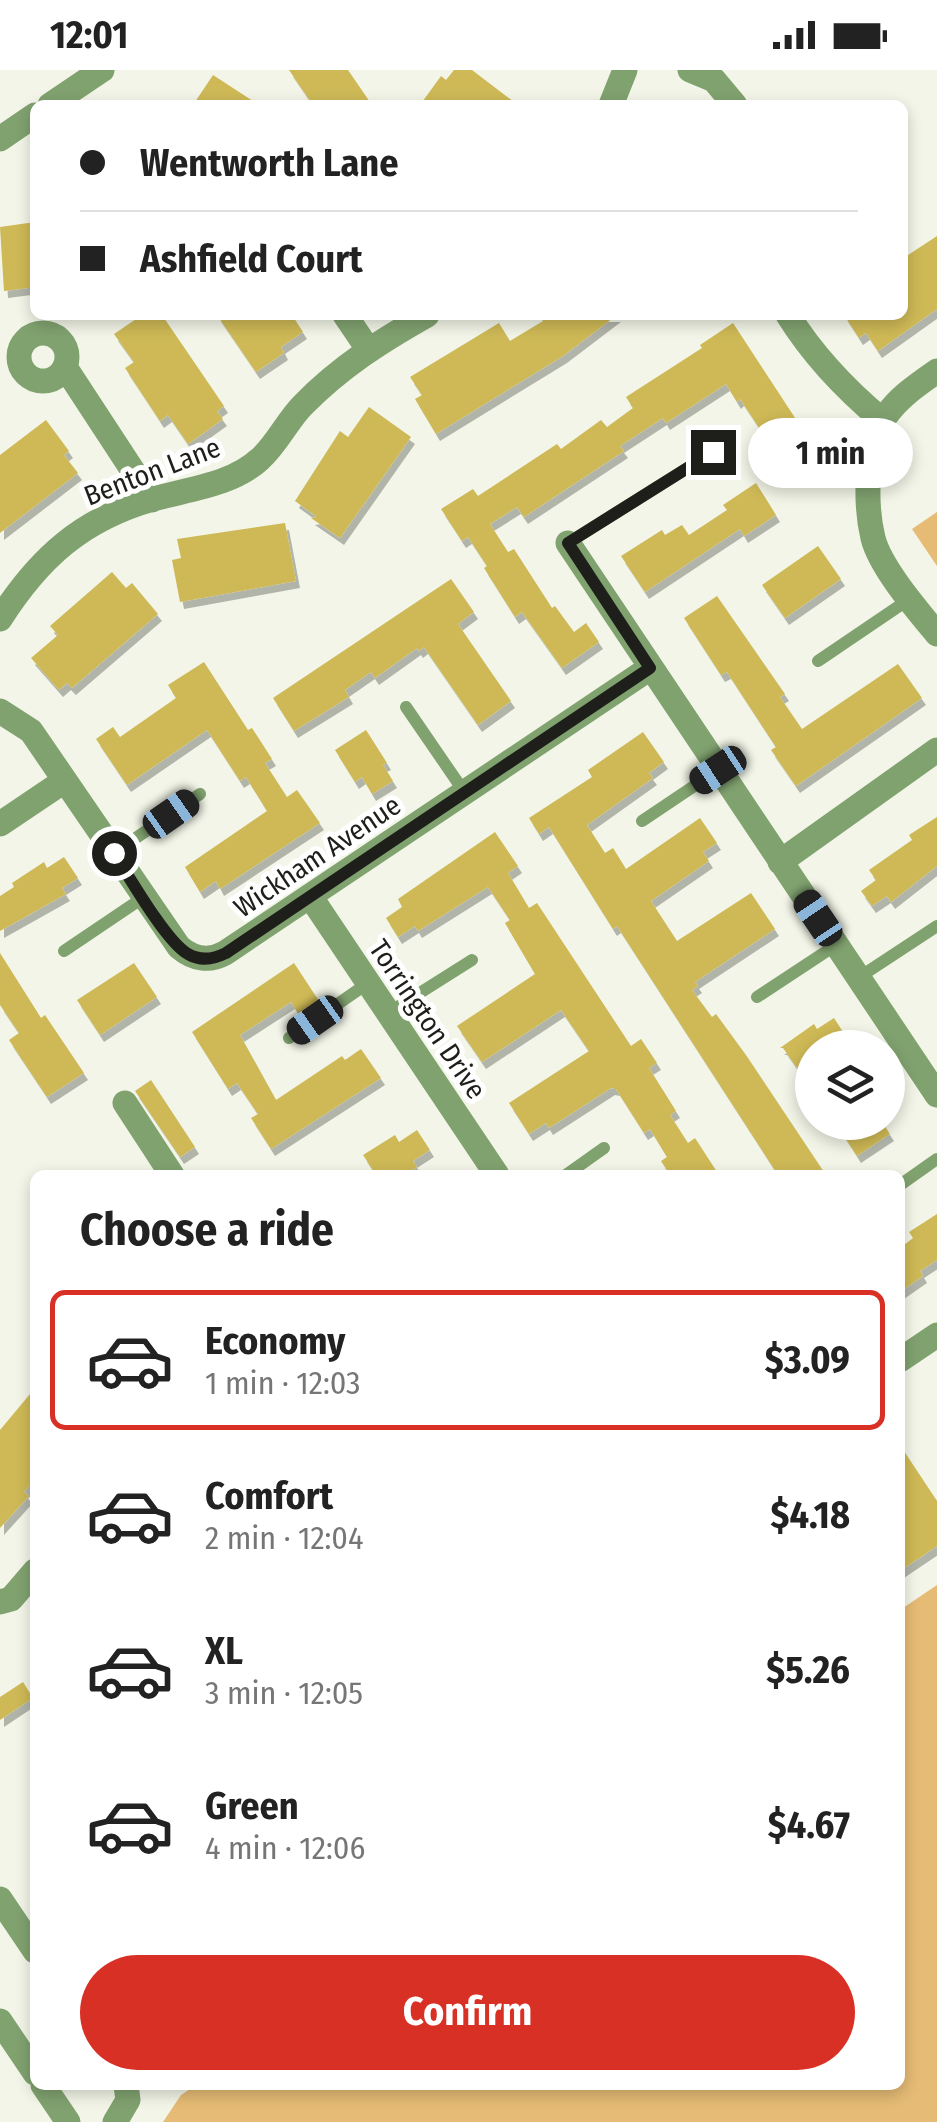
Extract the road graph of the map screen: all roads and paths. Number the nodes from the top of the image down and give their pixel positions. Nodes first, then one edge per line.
1 (102, 70) edge
2 (625, 70) edge
3 (690, 70) edge
4 (57, 100) edge
5 (613, 100) edge
6 (731, 100) edge
7 (30, 118) edge
8 (0, 139) edge
9 (348, 320) edge
10 (418, 320) edge
11 (791, 320) edge
12 (368, 349) junction
13 (65, 367) dead end
14 (937, 371) edge
15 (882, 420) junction
16 (713, 452) dead end
17 (152, 500) junction
18 (568, 543) joint
19 (908, 600) junction
20 (0, 619) edge
21 (937, 634) edge
22 (818, 661) dead end
23 (650, 668) junction
24 (406, 707) dead end
25 (0, 711) edge
26 (937, 750) edge
27 (718, 770) junction
28 (64, 782) junction
29 (465, 793) junction
30 (200, 794) dead end
31 (642, 821) dead end
32 (0, 824) edge
33 (114, 853) junction
34 (780, 862) junction
35 (310, 896) junction
36 (144, 898) junction
37 (937, 926) edge
38 (836, 945) junction
39 (64, 951) dead end
40 (472, 960) dead end
41 (858, 978) junction
42 (368, 983) junction
43 (757, 997) dead end
44 (388, 1013) junction
45 (288, 1038) dead end
46 (937, 1095) edge
47 (126, 1103) dead end
48 (604, 1148) dead end
49 (937, 1159) edge
50 (169, 1170) edge
51 (493, 1170) edge
52 (573, 1170) edge
53 (905, 1181) edge
54 (937, 1336) edge
55 (905, 1357) edge
56 (30, 1577) edge
57 (0, 1602) edge
58 (0, 1899) edge
59 (30, 1944) edge
60 (0, 2021) edge
61 (30, 2066) edge
62 (46, 2090) edge
63 (127, 2090) edge
64 (68, 2122) edge
65 (115, 2122) edge

1 - 4 street
2 - 5 street
3 - 6 street
7 - 8 street
9 - 12 street
10 - 12 street, Benton Lane
11 - 15 street
12 - 17 street, Benton Lane
13 - 17 street
14 - 15 street
15 - 19 street
16 - 18 lane
17 - 20 street, Benton Lane
18 - 23 street
19 - 21 street
19 - 22 lane
23 - 27 street
23 - 29 street, Wickham Avenue
24 - 29 lane
25 - 28 street
26 - 34 street
27 - 31 lane
27 - 34 street
28 - 32 street
28 - 33 street
29 - 35 street, Wickham Avenue
30 - 33 lane
33 - 36 street
34 - 38 street
35 - 36 street, Wickham Avenue
35 - 42 street, Torrington Drive
36 - 39 lane
37 - 41 lane
38 - 41 street
38 - 43 lane
40 - 44 lane
41 - 46 street
42 - 44 street, Torrington Drive
42 - 45 lane
44 - 51 street, Torrington Drive
47 - 50 street
48 - 52 lane
49 - 53 lane
54 - 55 street
56 - 57 street
58 - 59 street
60 - 61 street
62 - 64 street
63 - 65 street

